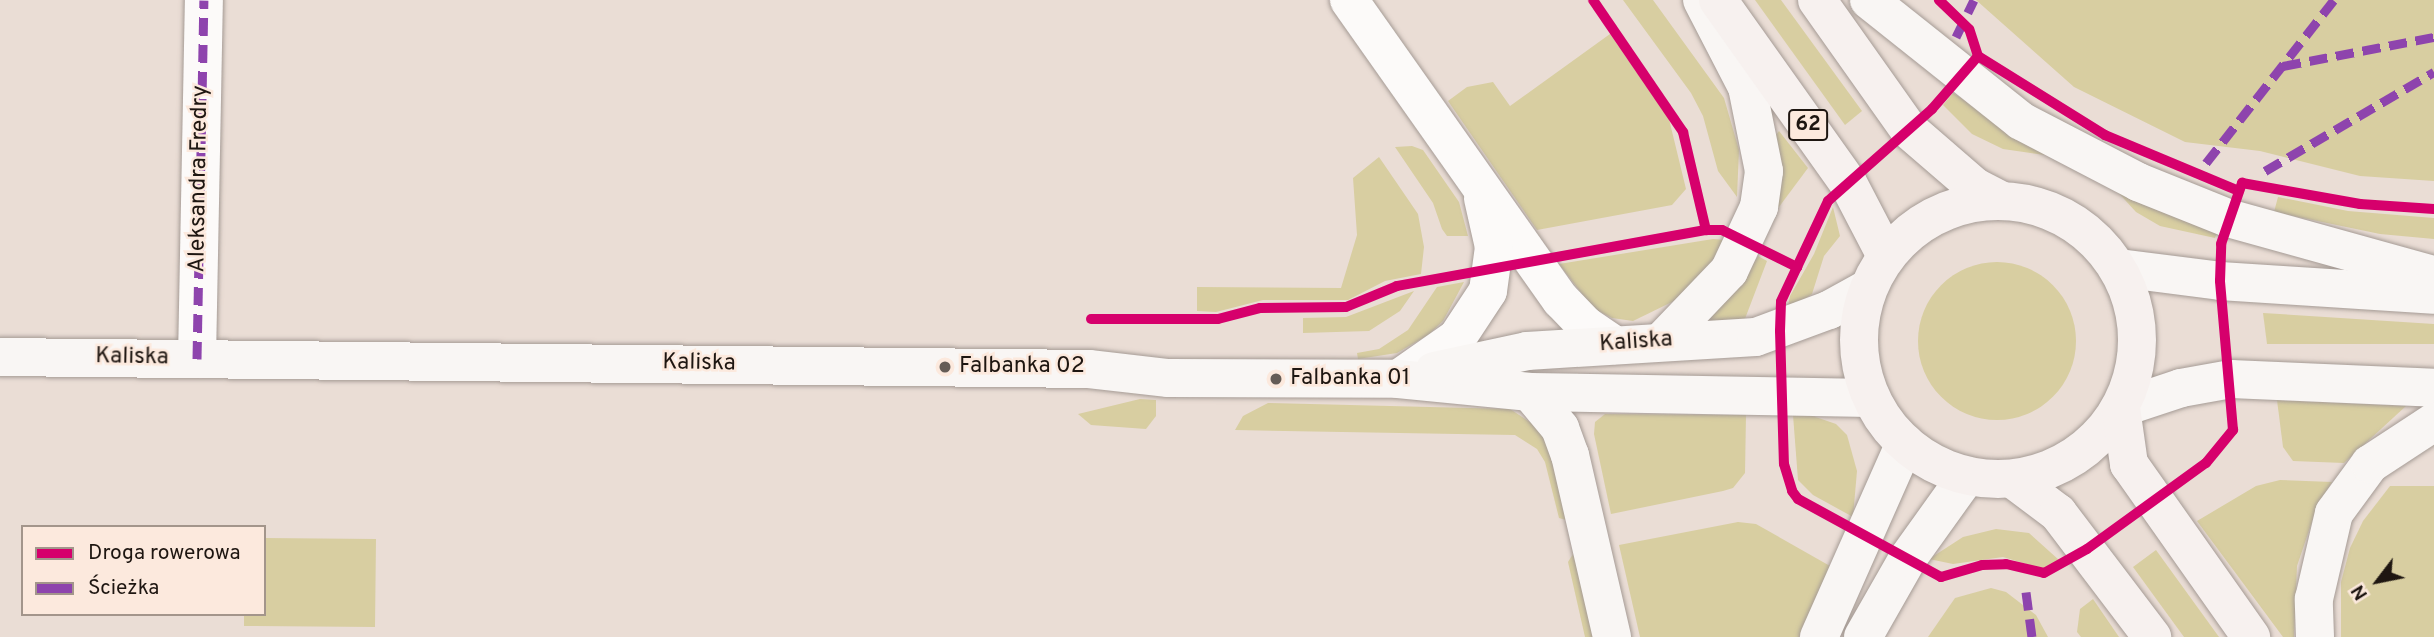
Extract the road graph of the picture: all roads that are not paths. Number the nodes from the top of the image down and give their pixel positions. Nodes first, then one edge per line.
1 (204, 0) edge
2 (1349, 0) edge
3 (1702, 0) edge
4 (1718, 0) edge
5 (1817, 0) edge
6 (1869, 0) edge
7 (1480, 182) junction
8 (2003, 201) junction
9 (1886, 256) junction
10 (2119, 268) junction
11 (2434, 275) edge
12 (1867, 289) junction
13 (2434, 295) edge
14 (1662, 341) junction
15 (1615, 345) junction
16 (0, 357) edge
17 (197, 359) junction
18 (1398, 379) junction
19 (2434, 388) edge
20 (1530, 392) junction
21 (1870, 398) junction
22 (2121, 408) junction
23 (2434, 422) edge
24 (1905, 443) junction
25 (1966, 477) junction
26 (2014, 480) junction
27 (1612, 637) edge
28 (1819, 637) edge
29 (1863, 637) edge
30 (2152, 637) edge
31 (2252, 637) edge
32 (2315, 637) edge

1 - 17 street, Aleksandra Fredry
2 - 7 street
3 - 14 street
4 - 9 main road, 62
5 - 8 main road
6 - 11 street
7 - 15 street
7 - 18 street
8 - 9 main road
8 - 10 main road
9 - 12 main road
10 - 13 street
10 - 22 main road
12 - 14 street, Kaliska
12 - 21 main road
14 - 15 street, Kaliska
15 - 18 street, Kaliska
16 - 17 street, Kaliska
17 - 18 street, Kaliska
18 - 20 street, Kaliska
19 - 22 street
20 - 21 street, Kaliska
20 - 27 street
21 - 24 main road
22 - 26 main road
22 - 31 main road
23 - 32 street
24 - 25 main road
24 - 28 street
25 - 26 main road
25 - 29 street
26 - 30 main road

